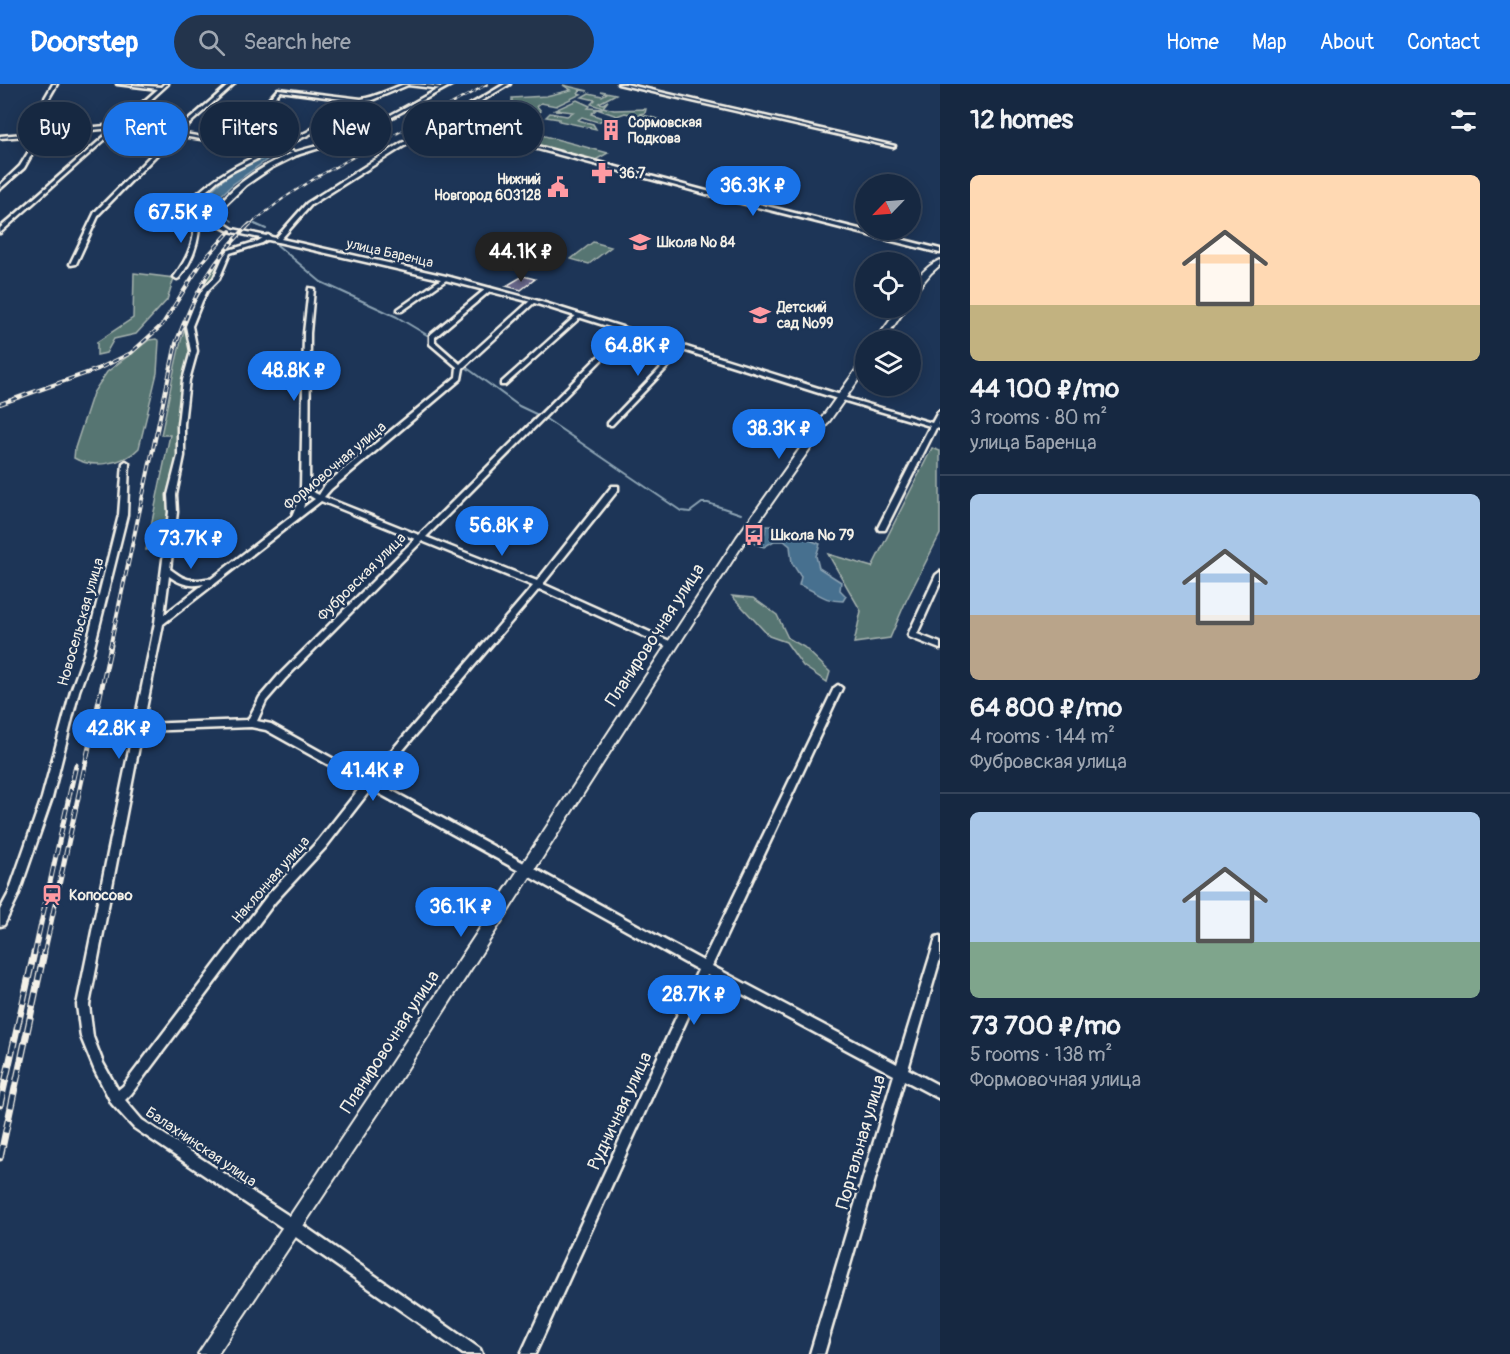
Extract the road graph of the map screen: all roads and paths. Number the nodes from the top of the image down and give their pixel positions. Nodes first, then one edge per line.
1 (55, 84) edge
2 (119, 84) edge
3 (166, 84) edge
4 (232, 84) edge
5 (407, 84) edge
6 (451, 84) edge
7 (508, 84) edge
8 (620, 84) edge
9 (161, 88) junction
10 (442, 88) junction
11 (361, 100) junction
12 (45, 102) edge
13 (145, 102) edge
14 (268, 102) edge
15 (477, 102) edge
16 (188, 122) edge
17 (18, 135) edge
18 (0, 136) edge
19 (299, 137) edge
20 (103, 139) edge
21 (403, 145) edge
22 (893, 146) dead end
23 (543, 149) edge
24 (299, 153) edge
25 (28, 156) edge
26 (153, 156) edge
27 (258, 156) edge
28 (292, 156) edge
29 (0, 188) edge
30 (217, 215) junction
31 (197, 217) junction
32 (0, 231) edge
33 (273, 238) junction
34 (940, 253) edge
35 (73, 264) dead end
36 (939, 264) edge
37 (177, 277) dead end
38 (446, 278) junction
39 (921, 281) edge
40 (312, 289) dead end
41 (489, 289) junction
42 (533, 301) junction
43 (400, 310) dead end
44 (580, 315) junction
45 (628, 330) junction
46 (683, 348) junction
47 (460, 367) junction
48 (855, 378) edge
49 (503, 384) dead end
50 (841, 398) junction
51 (940, 413) edge
52 (610, 424) dead end
53 (937, 426) edge
54 (126, 463) dead end
55 (305, 488) junction
56 (615, 488) dead end
57 (320, 498) junction
58 (292, 519) junction
59 (882, 528) dead end
60 (420, 538) junction
61 (165, 569) junction
62 (940, 574) edge
63 (215, 578) junction
64 (538, 585) junction
65 (159, 623) junction
66 (671, 645) junction
67 (940, 646) edge
68 (838, 688) dead end
69 (251, 723) junction
70 (139, 728) junction
71 (370, 784) junction
72 (526, 868) junction
73 (0, 921) edge
74 (940, 941) edge
75 (705, 968) junction
76 (900, 1071) junction
77 (940, 1093) edge
78 (116, 1100) junction
79 (292, 1226) junction
80 (207, 1354) edge
81 (475, 1354) edge
82 (528, 1354) edge
83 (818, 1354) edge

1 - 12 street
2 - 9 street
3 - 9 street
4 - 16 street
5 - 10 street
5 - 11 street
6 - 10 street
7 - 15 street
8 - 22 street
9 - 13 street
10 - 24 street
11 - 14 street
11 - 19 street
17 - 18 street
20 - 32 street
21 - 33 street
23 - 34 street
25 - 29 street
26 - 35 street
27 - 31 street
28 - 30 street
30 - 31 street
30 - 33 street, улица Баренца
31 - 37 street
33 - 38 street, улица Баренца
33 - 61 street, Балахнинская улица
36 - 39 main road
38 - 41 street, улица Баренца
38 - 43 street
40 - 55 street
41 - 42 street, улица Баренца
41 - 47 street
42 - 44 street, улица Баренца
42 - 47 street, Формовочная улица
44 - 45 street, улица Баренца
44 - 49 street
45 - 46 street, улица Баренца
45 - 60 street, Фубровская улица
46 - 50 street, улица Баренца
46 - 52 street
47 - 57 street, Формовочная улица
48 - 50 main road, Планировочная улица
50 - 53 street
50 - 66 main road, Планировочная улица
51 - 53 street
53 - 59 street
54 - 73 street, Новосельская улица
55 - 57 street
55 - 58 street
56 - 64 street, Наклонная улица
57 - 58 street, Формовочная улица
57 - 60 street
58 - 63 street, Формовочная улица
60 - 64 street
60 - 69 street, Фубровская улица
61 - 63 street
61 - 65 street, Балахнинская улица
62 - 67 street
63 - 65 street, Формовочная улица
64 - 66 street
64 - 71 street, Наклонная улица
65 - 70 street, Балахнинская улица
66 - 72 main road, Планировочная улица
68 - 75 street, Рудничная улица
69 - 70 street
69 - 71 street
70 - 78 street, Балахнинская улица
71 - 72 street
71 - 78 street, Наклонная улица
72 - 75 street
72 - 79 main road, Планировочная улица
74 - 76 street, Портальная улица
75 - 76 street
75 - 82 street, Рудничная улица
76 - 77 street
76 - 83 street, Портальная улица
78 - 79 street, Балахнинская улица
79 - 80 main road, Планировочная улица
79 - 81 street, Балахнинская улица

